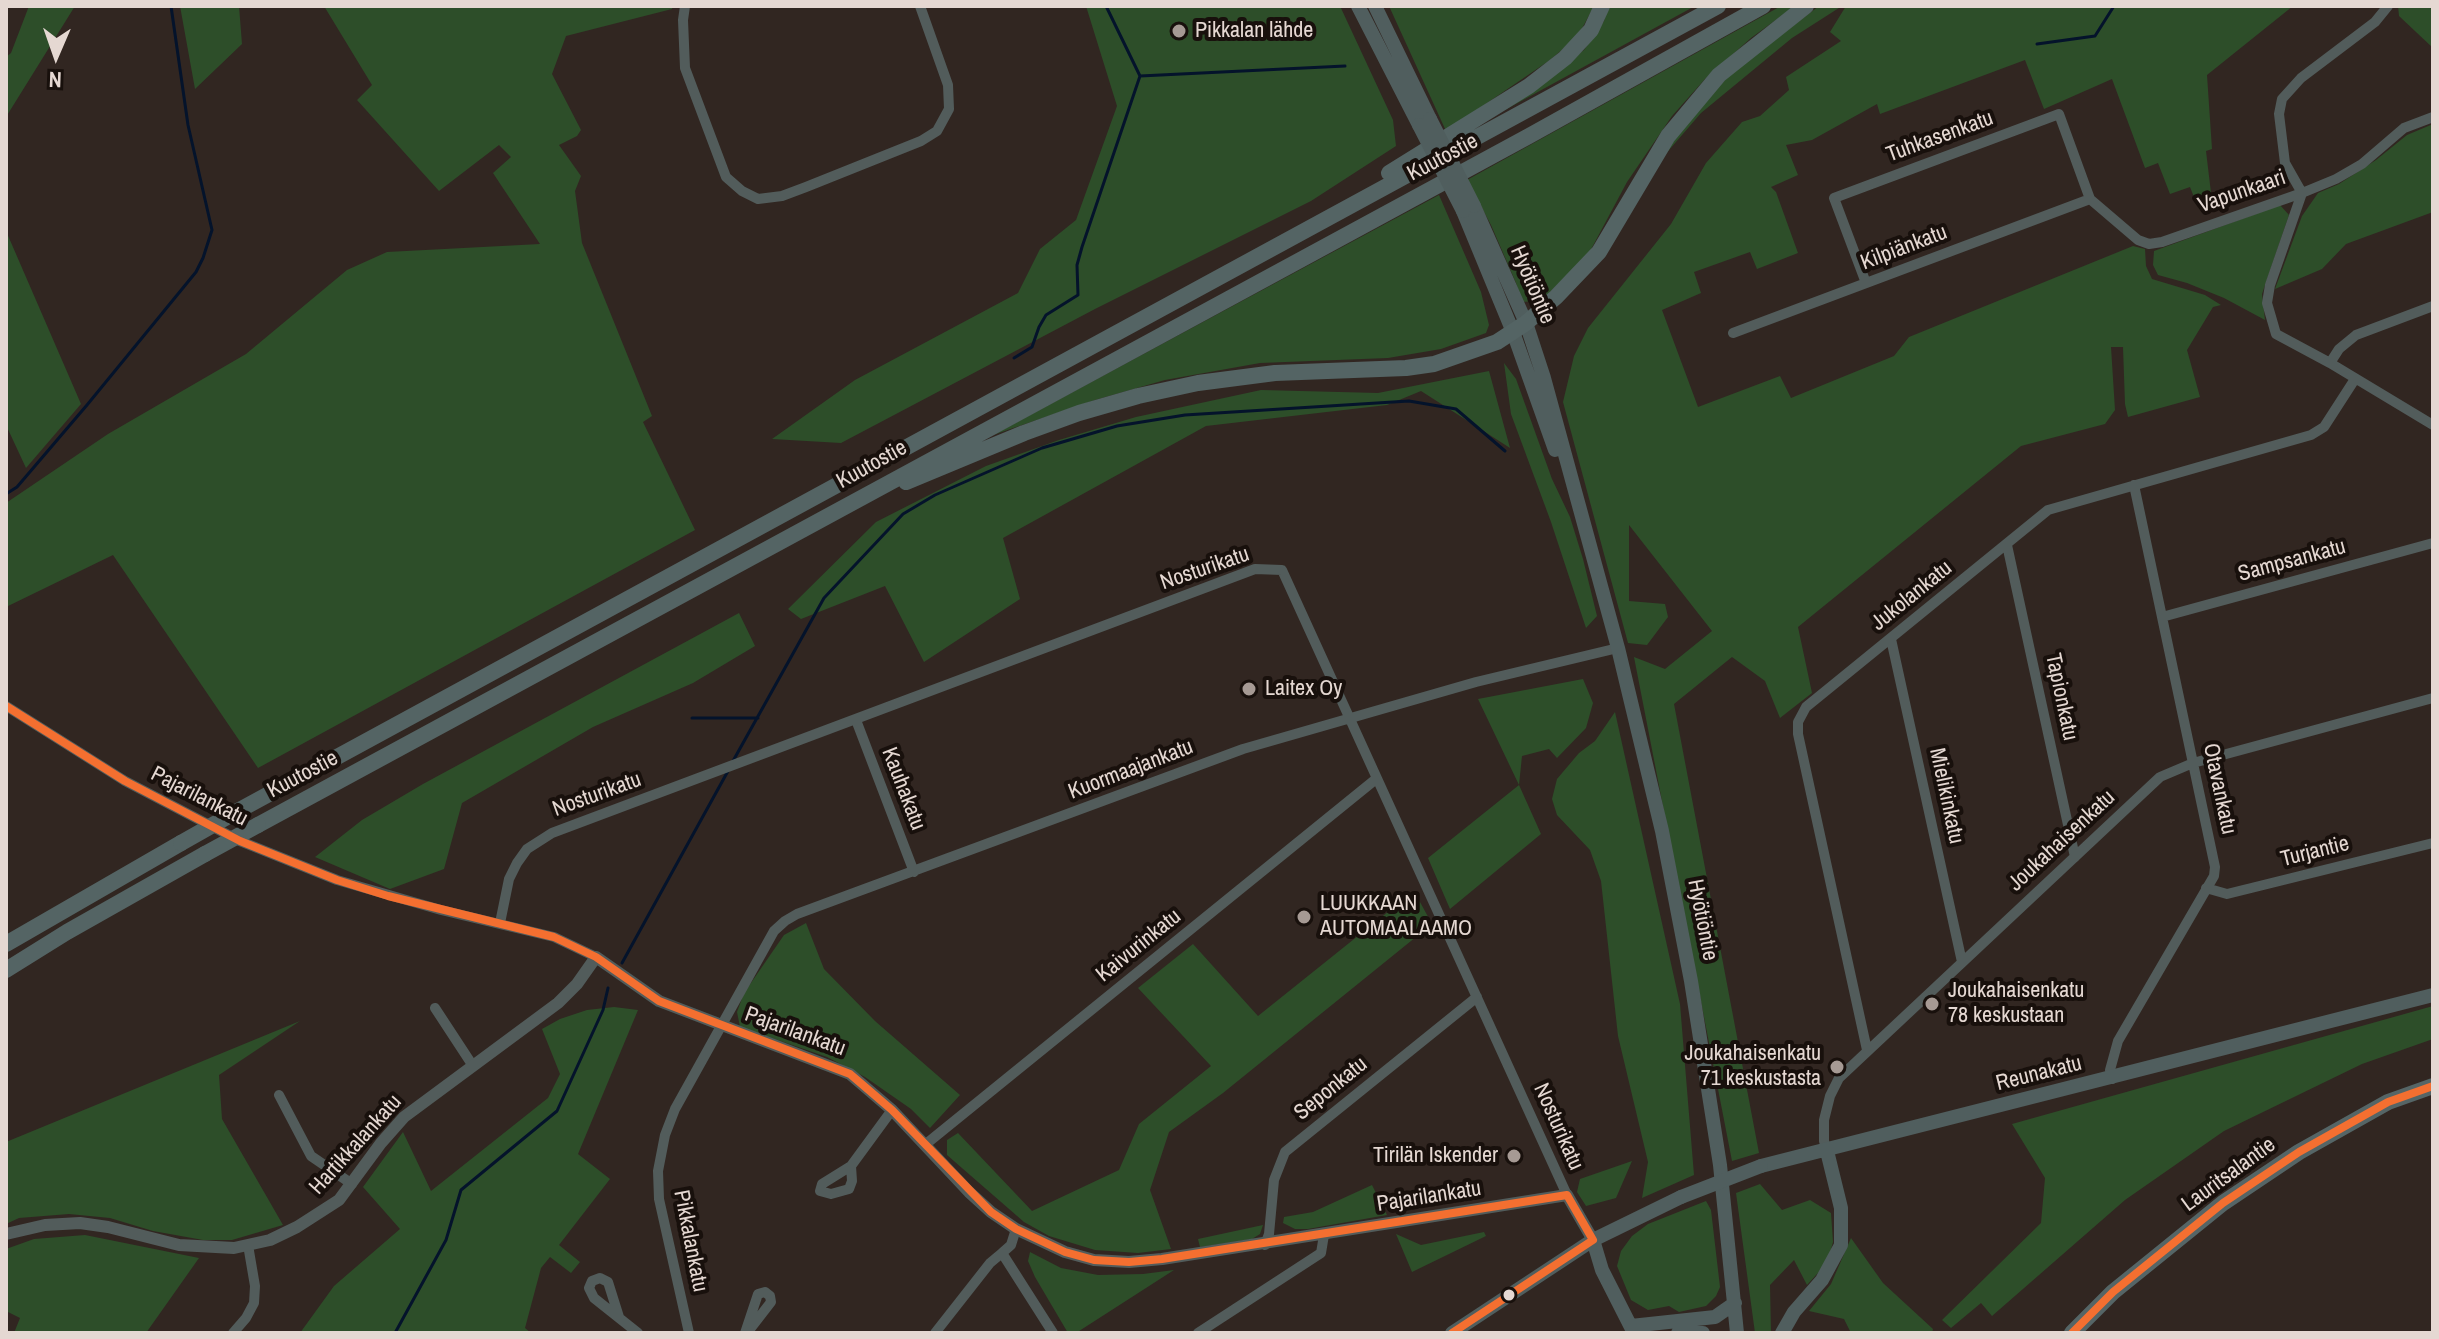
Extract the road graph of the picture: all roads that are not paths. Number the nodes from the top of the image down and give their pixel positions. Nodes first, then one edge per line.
1 (685, 6) edge
2 (920, 6) edge
3 (1358, 6) edge
4 (1375, 6) edge
5 (1602, 6) edge
6 (1718, 6) edge
7 (1763, 6) edge
8 (1806, 6) edge
9 (2388, 6) edge
10 (2433, 117) edge
11 (1425, 122) junction
12 (2302, 193) junction
13 (2090, 199) junction
14 (1866, 283) junction
15 (2433, 306) edge
16 (1519, 328) junction
17 (1733, 333) dead end
18 (2330, 363) junction
19 (1054, 367) junction
20 (2355, 379) junction
21 (2433, 425) edge
22 (2134, 485) junction
23 (2433, 543) edge
24 (2007, 545) junction
25 (680, 596) junction
26 (2162, 617) junction
27 (1891, 639) junction
28 (1618, 648) junction
29 (2433, 698) edge
30 (9, 707) edge
31 (1350, 717) junction
32 (856, 720) junction
33 (2193, 763) junction
34 (1376, 779) junction
35 (2433, 843) edge
36 (2075, 857) junction
37 (914, 872) junction
38 (2206, 888) junction
39 (500, 923) junction
40 (6, 944) edge
41 (596, 957) junction
42 (1962, 962) junction
43 (6, 970) edge
44 (2433, 995) edge
45 (1477, 997) junction
46 (435, 1008) dead end
47 (721, 1026) junction
48 (1867, 1050) junction
49 (473, 1066) junction
50 (2112, 1079) junction
51 (2433, 1086) edge
52 (279, 1095) dead end
53 (892, 1110) junction
54 (926, 1144) junction
55 (1827, 1151) junction
56 (851, 1166) dead end
57 (352, 1184) junction
58 (1567, 1195) junction
59 (1016, 1229) junction
60 (6, 1234) edge
61 (1324, 1235) junction
62 (1593, 1240) junction
63 (248, 1245) junction
64 (1265, 1245) junction
65 (1002, 1253) junction
66 (1735, 1303) junction
67 (619, 1317) dead end
68 (1633, 1330) edge
69 (233, 1333) edge
70 (638, 1333) edge
71 (689, 1333) edge
72 (935, 1333) edge
73 (1053, 1333) edge
74 (1198, 1333) edge
75 (1452, 1333) edge
76 (1678, 1333) edge
77 (1703, 1333) edge
78 (1737, 1333) edge
79 (1782, 1333) edge
80 (2072, 1333) edge

1 - 2 street
3 - 11 main road
4 - 11 main road
5 - 19 highway
6 - 19 highway, Kuutostie
7 - 25 highway, Kuutostie
8 - 16 highway
9 - 12 street, Vapunkaari
10 - 12 street
11 - 16 main road, Hyötiöntie, bridge
12 - 13 street, Vapunkaari
12 - 18 street
13 - 14 street, Kilpiänkatu
13 - 14 street, Tuhkasenkatu
14 - 17 street, Kilpiänkatu
15 - 18 street
16 - 25 highway
16 - 28 main road, Hyötiöntie
18 - 20 street
19 - 40 highway, Kuutostie, bridge
20 - 21 street
20 - 22 street, Jukolankatu
22 - 24 street, Jukolankatu
22 - 26 street, Otavankatu
23 - 26 street, Sampsankatu
24 - 27 street, Jukolankatu
24 - 36 street, Tapionkatu
25 - 43 highway, Kuutostie, bridge
26 - 33 street, Otavankatu
27 - 42 street, Mielikinkatu
27 - 48 street, Jukolankatu
28 - 31 street, Kuormaajankatu
28 - 66 main road, Hyötiöntie
29 - 33 street, Joukahaisenkatu
30 - 39 street, Pajarilankatu
31 - 32 street, Nosturikatu
31 - 34 street, Nosturikatu
31 - 37 street, Kuormaajankatu
32 - 37 street, Kauhakatu
32 - 39 street, Nosturikatu
33 - 36 street, Joukahaisenkatu
33 - 38 street, Otavankatu
34 - 45 street, Nosturikatu
34 - 54 street, Kaivurinkatu
35 - 38 street, Turjantie
36 - 42 street, Joukahaisenkatu
37 - 47 street, Kuormaajankatu
38 - 50 street, Otavankatu
39 - 41 street, Pajarilankatu
41 - 47 street, Pajarilankatu
41 - 49 street, Hartikkalankatu
42 - 48 street, Joukahaisenkatu
44 - 50 main road, Reunakatu
45 - 58 street, Nosturikatu
45 - 64 street, Seponkatu
46 - 49 street
47 - 53 street, Pajarilankatu
47 - 71 street, Pikkalankatu
48 - 55 street, Joukahaisenkatu
49 - 57 street, Hartikkalankatu
50 - 55 main road, Reunakatu
51 - 80 main road, Lauritsalantie
52 - 57 street
53 - 54 street, Pajarilankatu
53 - 56 street
54 - 59 street, Pajarilankatu
55 - 62 main road, Reunakatu, bridge
55 - 79 main road
57 - 63 street, Hartikkalankatu
58 - 61 street, Pajarilankatu
58 - 62 street, Nosturikatu
59 - 64 street, Pajarilankatu
59 - 65 street
60 - 63 street, Hartikkalankatu
61 - 64 street, Pajarilankatu
61 - 74 street
62 - 68 main road
62 - 75 main road, Reunakatu
63 - 69 street
65 - 72 street
65 - 73 street
66 - 68 main road
66 - 78 main road, Hyötiöntie
67 - 70 street
76 - 77 main road

